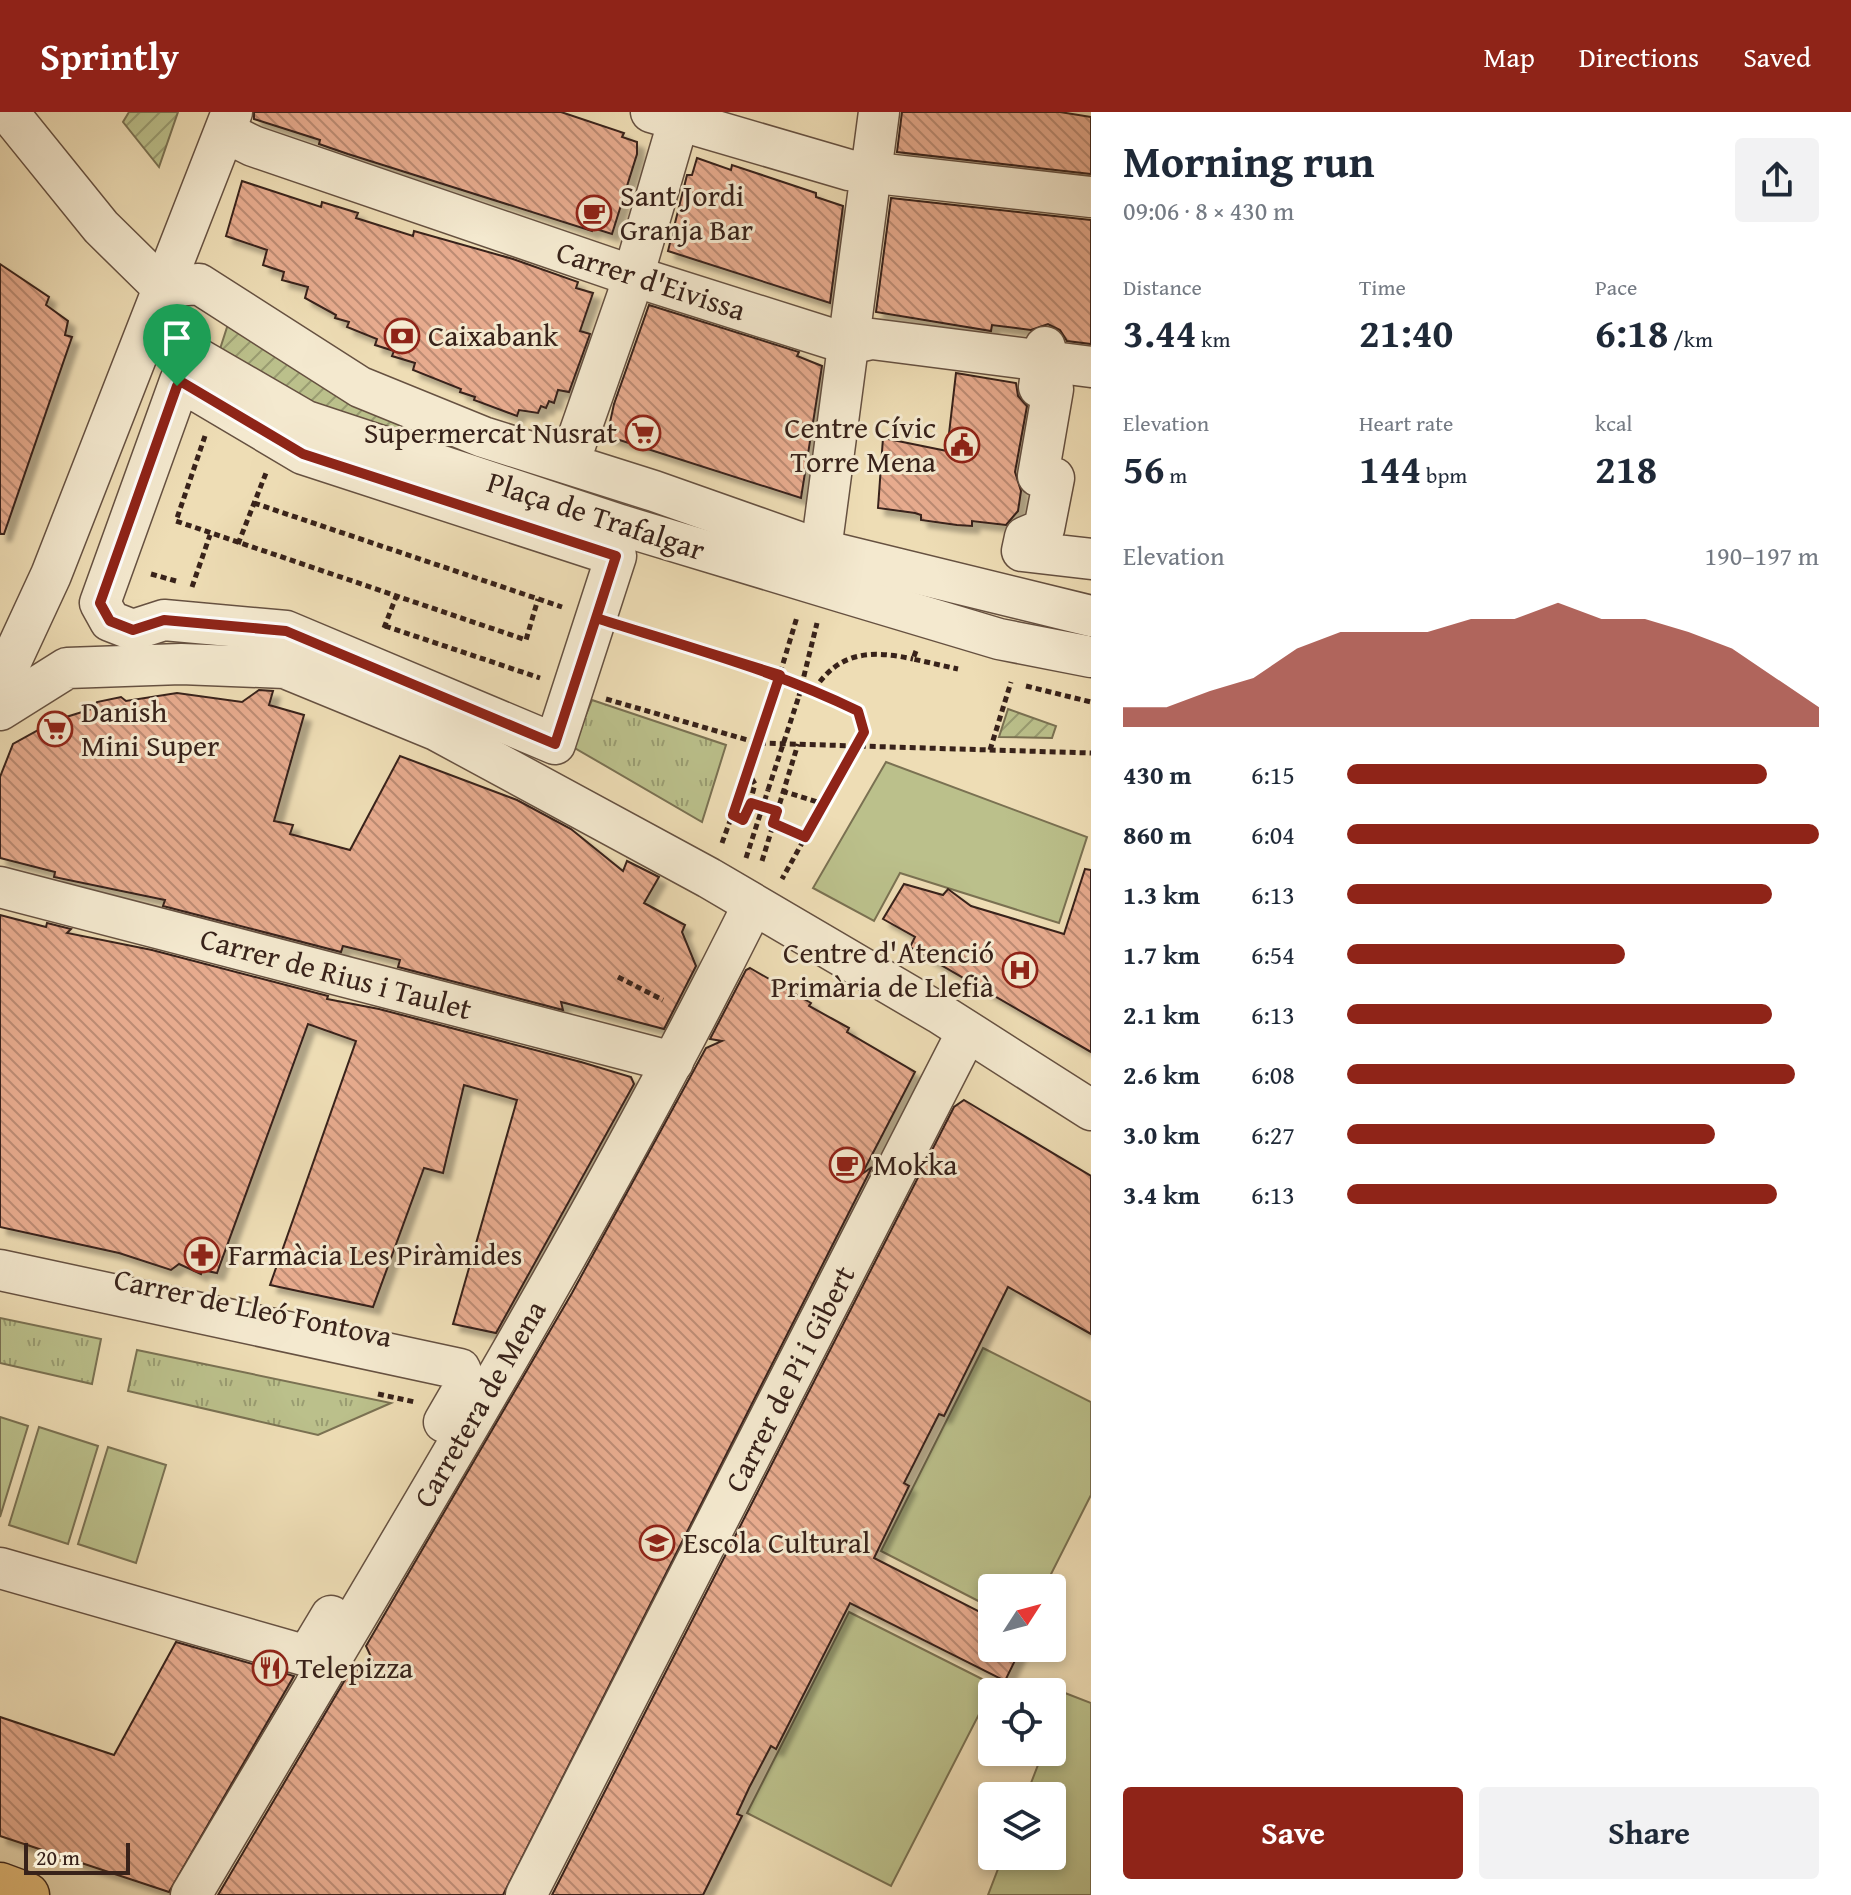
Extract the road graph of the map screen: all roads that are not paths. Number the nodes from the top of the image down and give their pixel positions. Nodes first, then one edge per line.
1 (8, 112) edge
2 (879, 112) edge
3 (670, 115) edge
4 (229, 122) edge
5 (870, 170) junction
6 (1091, 197) edge
7 (633, 276) junction
8 (162, 287) junction
9 (848, 344) junction
10 (1091, 347) edge
11 (1043, 361) junction
12 (1091, 367) edge
13 (569, 463) junction
14 (821, 550) junction
15 (1091, 559) edge
16 (1091, 616) edge
17 (17, 617) edge
18 (596, 618) joint
19 (1091, 657) edge
20 (67, 668) junction
21 (0, 685) edge
22 (0, 710) edge
23 (0, 887) edge
24 (766, 894) junction
25 (966, 1034) junction
26 (673, 1062) junction
27 (1091, 1110) edge
28 (0, 1253) edge
29 (0, 1270) edge
30 (506, 1362) junction
31 (0, 1568) edge
32 (0, 1885) edge
33 (27, 1895) edge
34 (191, 1895) edge
35 (526, 1895) edge

1 - 8 street
2 - 5 street
3 - 5 street
3 - 7 street
4 - 7 street, Carrer d'Eivissa
4 - 8 street
5 - 6 street
5 - 9 street
7 - 9 street, Carrer d'Eivissa
7 - 13 street
8 - 13 street, Plaça de Trafalgar
8 - 17 street
8 - 19 street, Plaça de Trafalgar
9 - 11 street, Carrer d'Eivissa
9 - 14 street
10 - 11 street
11 - 12 street, Carrer d'Eivissa
11 - 15 street
13 - 14 street, Plaça de Trafalgar
14 - 16 street, Plaça de Trafalgar
17 - 20 street
17 - 21 street
18 - 18 street, Plaça de Trafalgar
20 - 22 street
20 - 24 street
23 - 26 street, Carrer de Rius i Taulet
24 - 25 street
24 - 26 street, Carretera de Mena
25 - 27 street
25 - 35 street, Carrer de Pi i Gibert
26 - 30 street, Carretera de Mena
28 - 30 street, Carrer de Lleó Fontova
29 - 31 street
30 - 34 street, Carretera de Mena
32 - 33 main road

